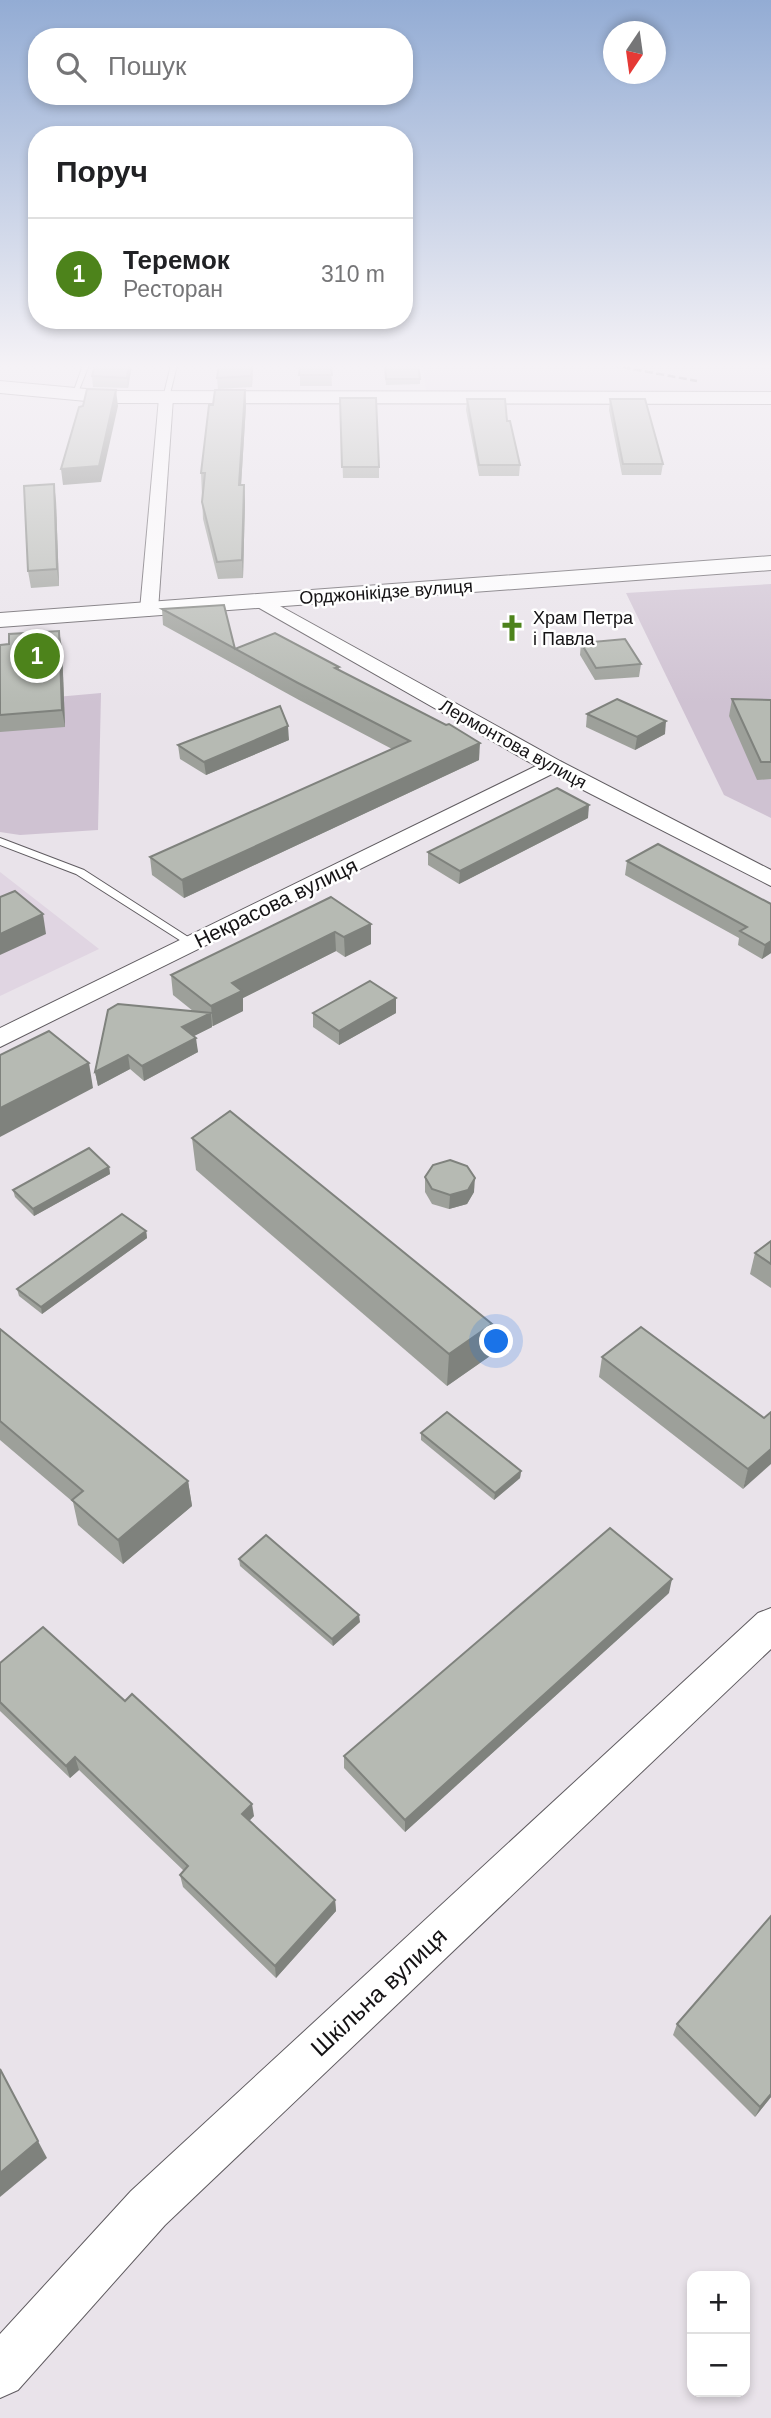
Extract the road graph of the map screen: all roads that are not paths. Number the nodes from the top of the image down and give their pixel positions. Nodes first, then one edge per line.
1 (160, 478) edge
2 (771, 563) edge
3 (260, 601) junction
4 (149, 610) junction
5 (0, 620) edge
6 (552, 766) junction
7 (0, 841) edge
8 (771, 879) edge
9 (193, 944) junction
10 (0, 1039) edge
11 (771, 1625) edge
12 (0, 2372) edge

1 - 4 street
2 - 3 main road, Орджонікідзе вулиця
3 - 4 main road, Орджонікідзе вулиця
3 - 6 street, Лермонтова вулиця
4 - 5 main road, Орджонікідзе вулиця
6 - 8 street, Лермонтова вулиця
6 - 9 street, Некрасова вулиця
7 - 9 lane
9 - 10 street, Некрасова вулиця
11 - 12 street, Шкільна вулиця

